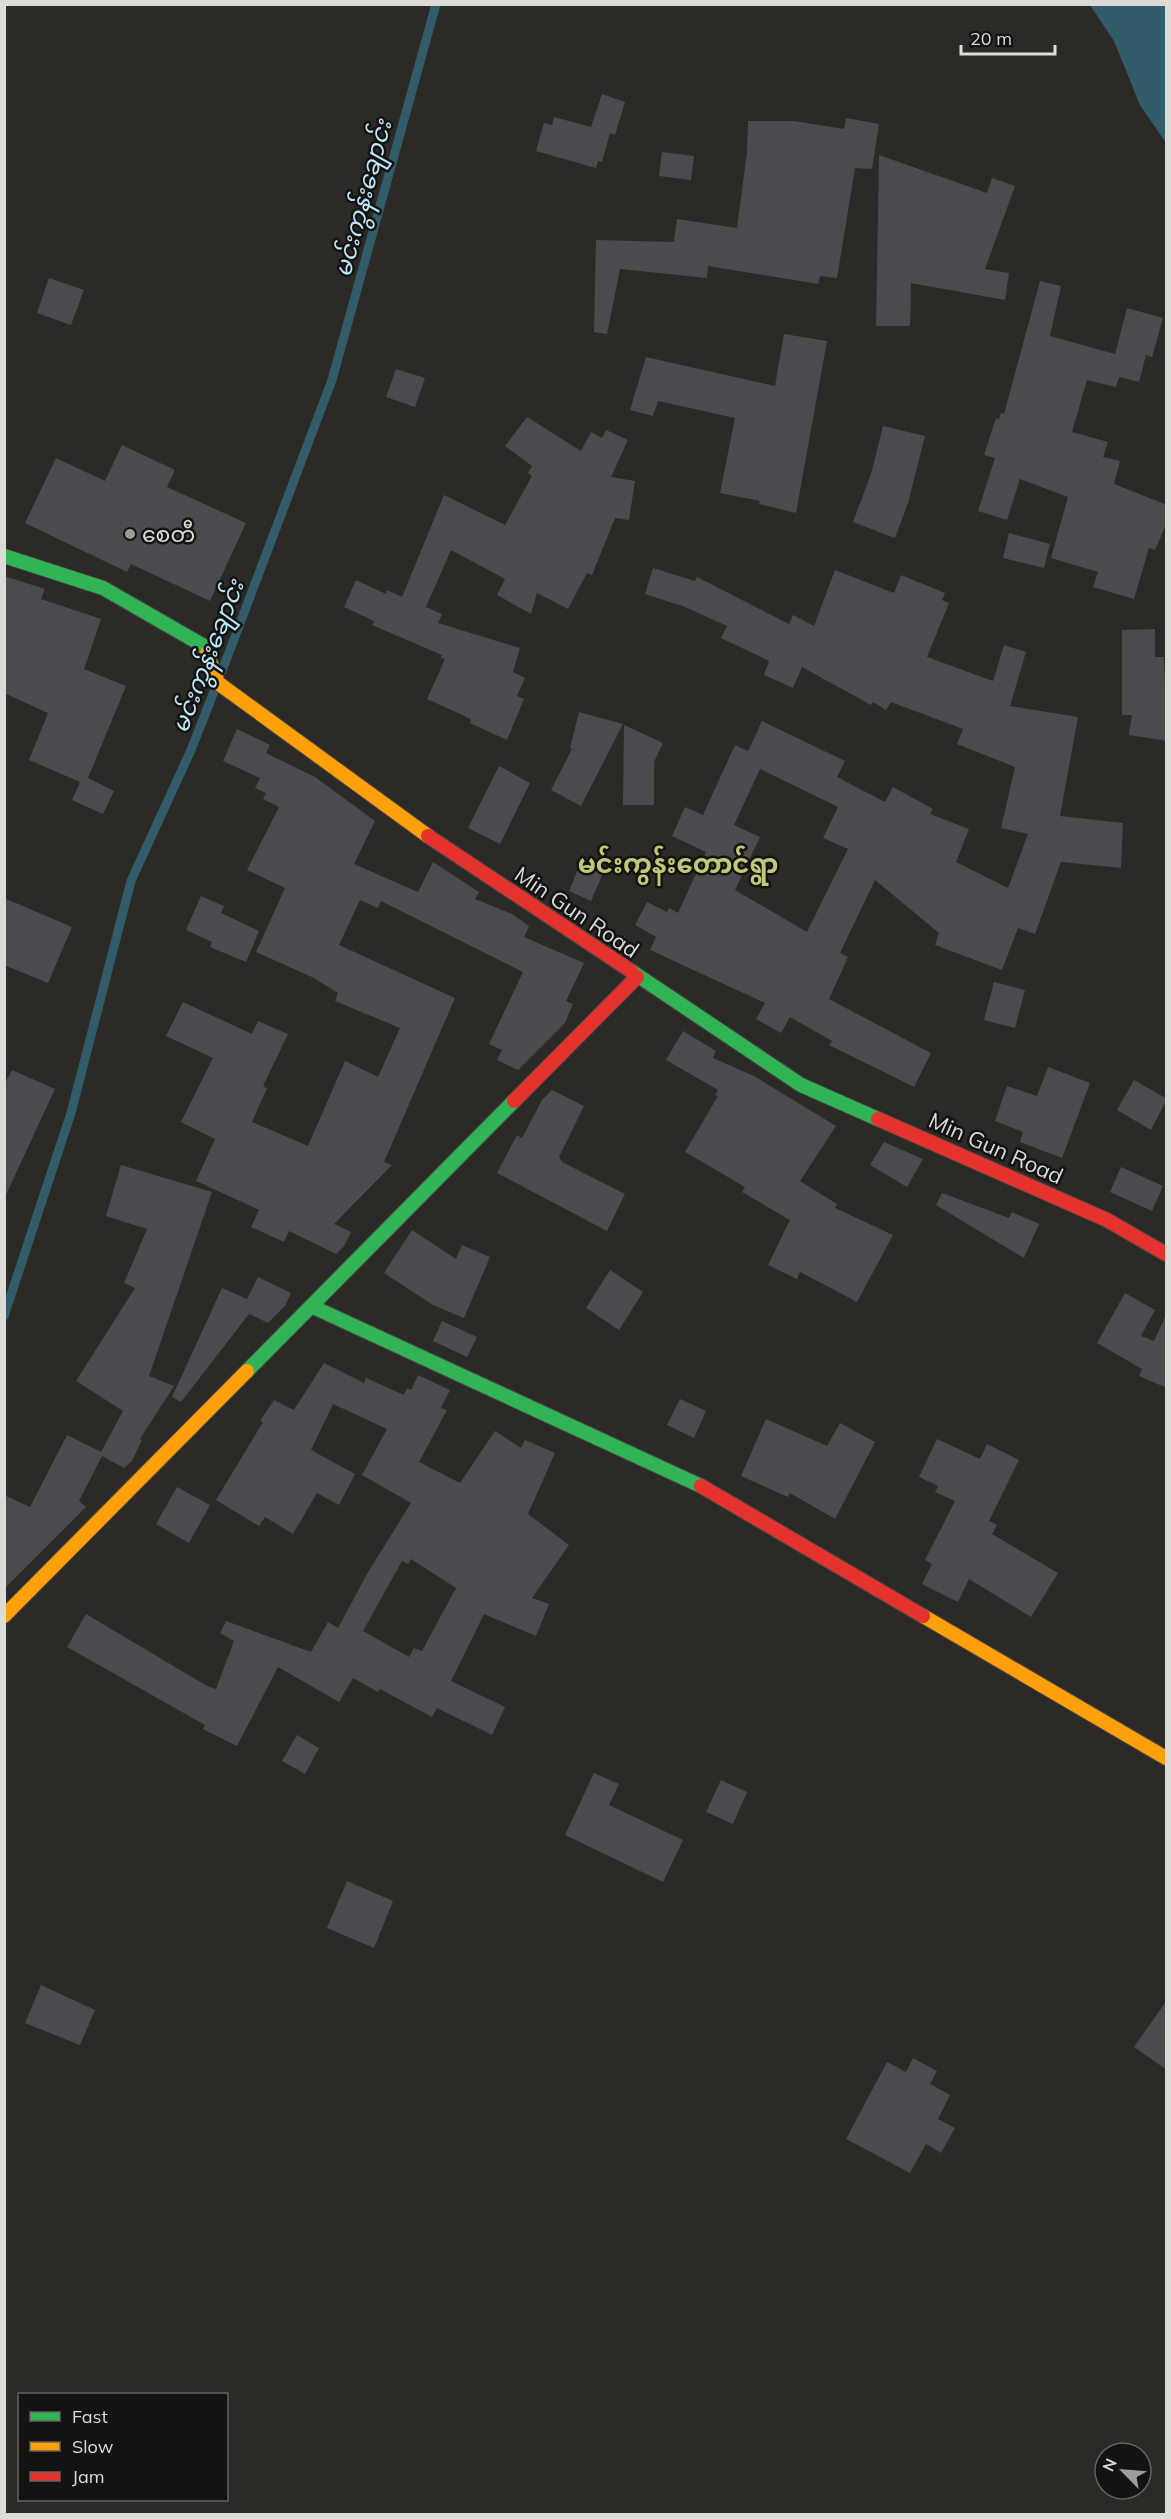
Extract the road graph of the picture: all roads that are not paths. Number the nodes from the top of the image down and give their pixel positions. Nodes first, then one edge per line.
1 (4, 556) edge
2 (637, 978) junction
3 (1167, 1254) edge
4 (311, 1306) junction
5 (4, 1616) edge
6 (1167, 1758) edge

1 - 2 street, Min Gun Road
2 - 3 street, Min Gun Road
2 - 4 street
4 - 5 street
4 - 6 street

